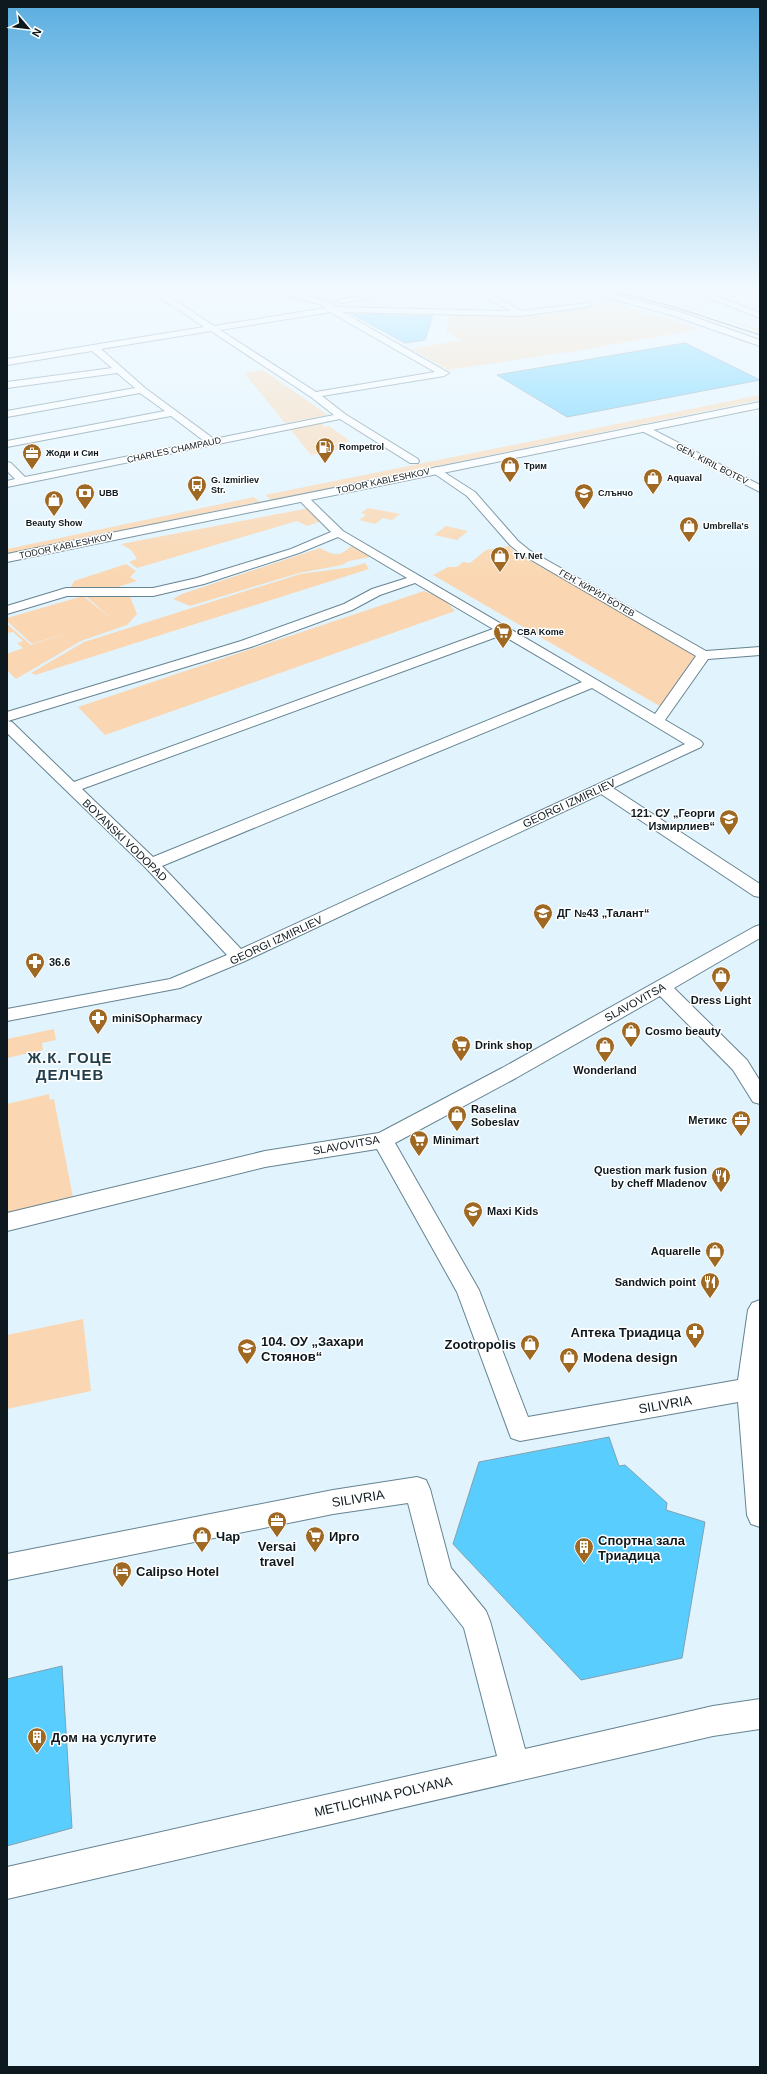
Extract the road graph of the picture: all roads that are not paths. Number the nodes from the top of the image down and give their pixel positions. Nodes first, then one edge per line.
1 (136, 385) edge
2 (298, 385) edge
3 (374, 385) edge
4 (142, 390) junction
5 (314, 395) junction
6 (760, 405) edge
7 (171, 413) junction
8 (7, 414) edge
9 (342, 416) junction
10 (644, 428) junction
11 (212, 442) junction
12 (7, 444) edge
13 (429, 458) dead end
14 (414, 461) junction
15 (400, 464) dead end
16 (7, 465) edge
17 (436, 470) junction
18 (23, 481) junction
19 (7, 484) edge
20 (760, 489) edge
21 (303, 498) junction
22 (339, 533) junction
23 (7, 558) edge
24 (416, 579) junction
25 (7, 610) edge
26 (503, 630) junction
27 (760, 651) edge
28 (704, 655) junction
29 (592, 683) junction
30 (7, 717) edge
31 (657, 721) junction
32 (7, 726) edge
33 (71, 788) junction
34 (602, 788) junction
35 (151, 864) junction
36 (760, 892) edge
37 (760, 931) edge
38 (239, 957) junction
39 (662, 987) junction
40 (7, 1015) edge
41 (760, 1097) edge
42 (383, 1140) junction
43 (7, 1222) edge
44 (760, 1310) edge
45 (749, 1389) junction
46 (760, 1515) edge
47 (7, 1567) edge
48 (760, 1714) edge
49 (515, 1766) junction
50 (7, 1882) edge

1 - 4 street
2 - 5 street
3 - 5 street
4 - 7 street
4 - 8 street
5 - 9 street
6 - 10 main road, TODOR KABLESHKOV
7 - 11 street
7 - 12 street
9 - 11 street, CHARLES CHAMPAUD
9 - 14 street
10 - 17 main road, TODOR KABLESHKOV
10 - 20 street, GEN. KIRIL BOTEV
11 - 18 street, CHARLES CHAMPAUD
13 - 14 main road, TODOR KABLESHKOV
14 - 15 main road, TODOR KABLESHKOV
16 - 18 street
17 - 21 main road, TODOR KABLESHKOV
17 - 28 street, ГЕН. КИРИЛ БОТЕВ
18 - 19 street, CHARLES CHAMPAUD
21 - 22 street, GEORGI IZMIRLIEV
21 - 23 main road, TODOR KABLESHKOV
22 - 24 street, GEORGI IZMIRLIEV
22 - 25 street
24 - 26 street, GEORGI IZMIRLIEV
24 - 30 street
26 - 29 street, GEORGI IZMIRLIEV
26 - 33 street
27 - 28 street
28 - 31 street
29 - 31 street, GEORGI IZMIRLIEV
29 - 35 street
31 - 34 street, GEORGI IZMIRLIEV
32 - 33 street, BOYANSKI VODOPAD
33 - 35 street, BOYANSKI VODOPAD
34 - 36 street
34 - 38 street, GEORGI IZMIRLIEV
35 - 38 street, BOYANSKI VODOPAD
37 - 39 street, SLAVOVITSA
38 - 40 street, GEORGI IZMIRLIEV
39 - 41 street
39 - 42 street, SLAVOVITSA
42 - 43 street, SLAVOVITSA
42 - 45 street, SILIVRIA
44 - 45 street
45 - 46 street
47 - 49 street, SILIVRIA
48 - 49 street, METLICHINA POLYANA
49 - 50 street, METLICHINA POLYANA

